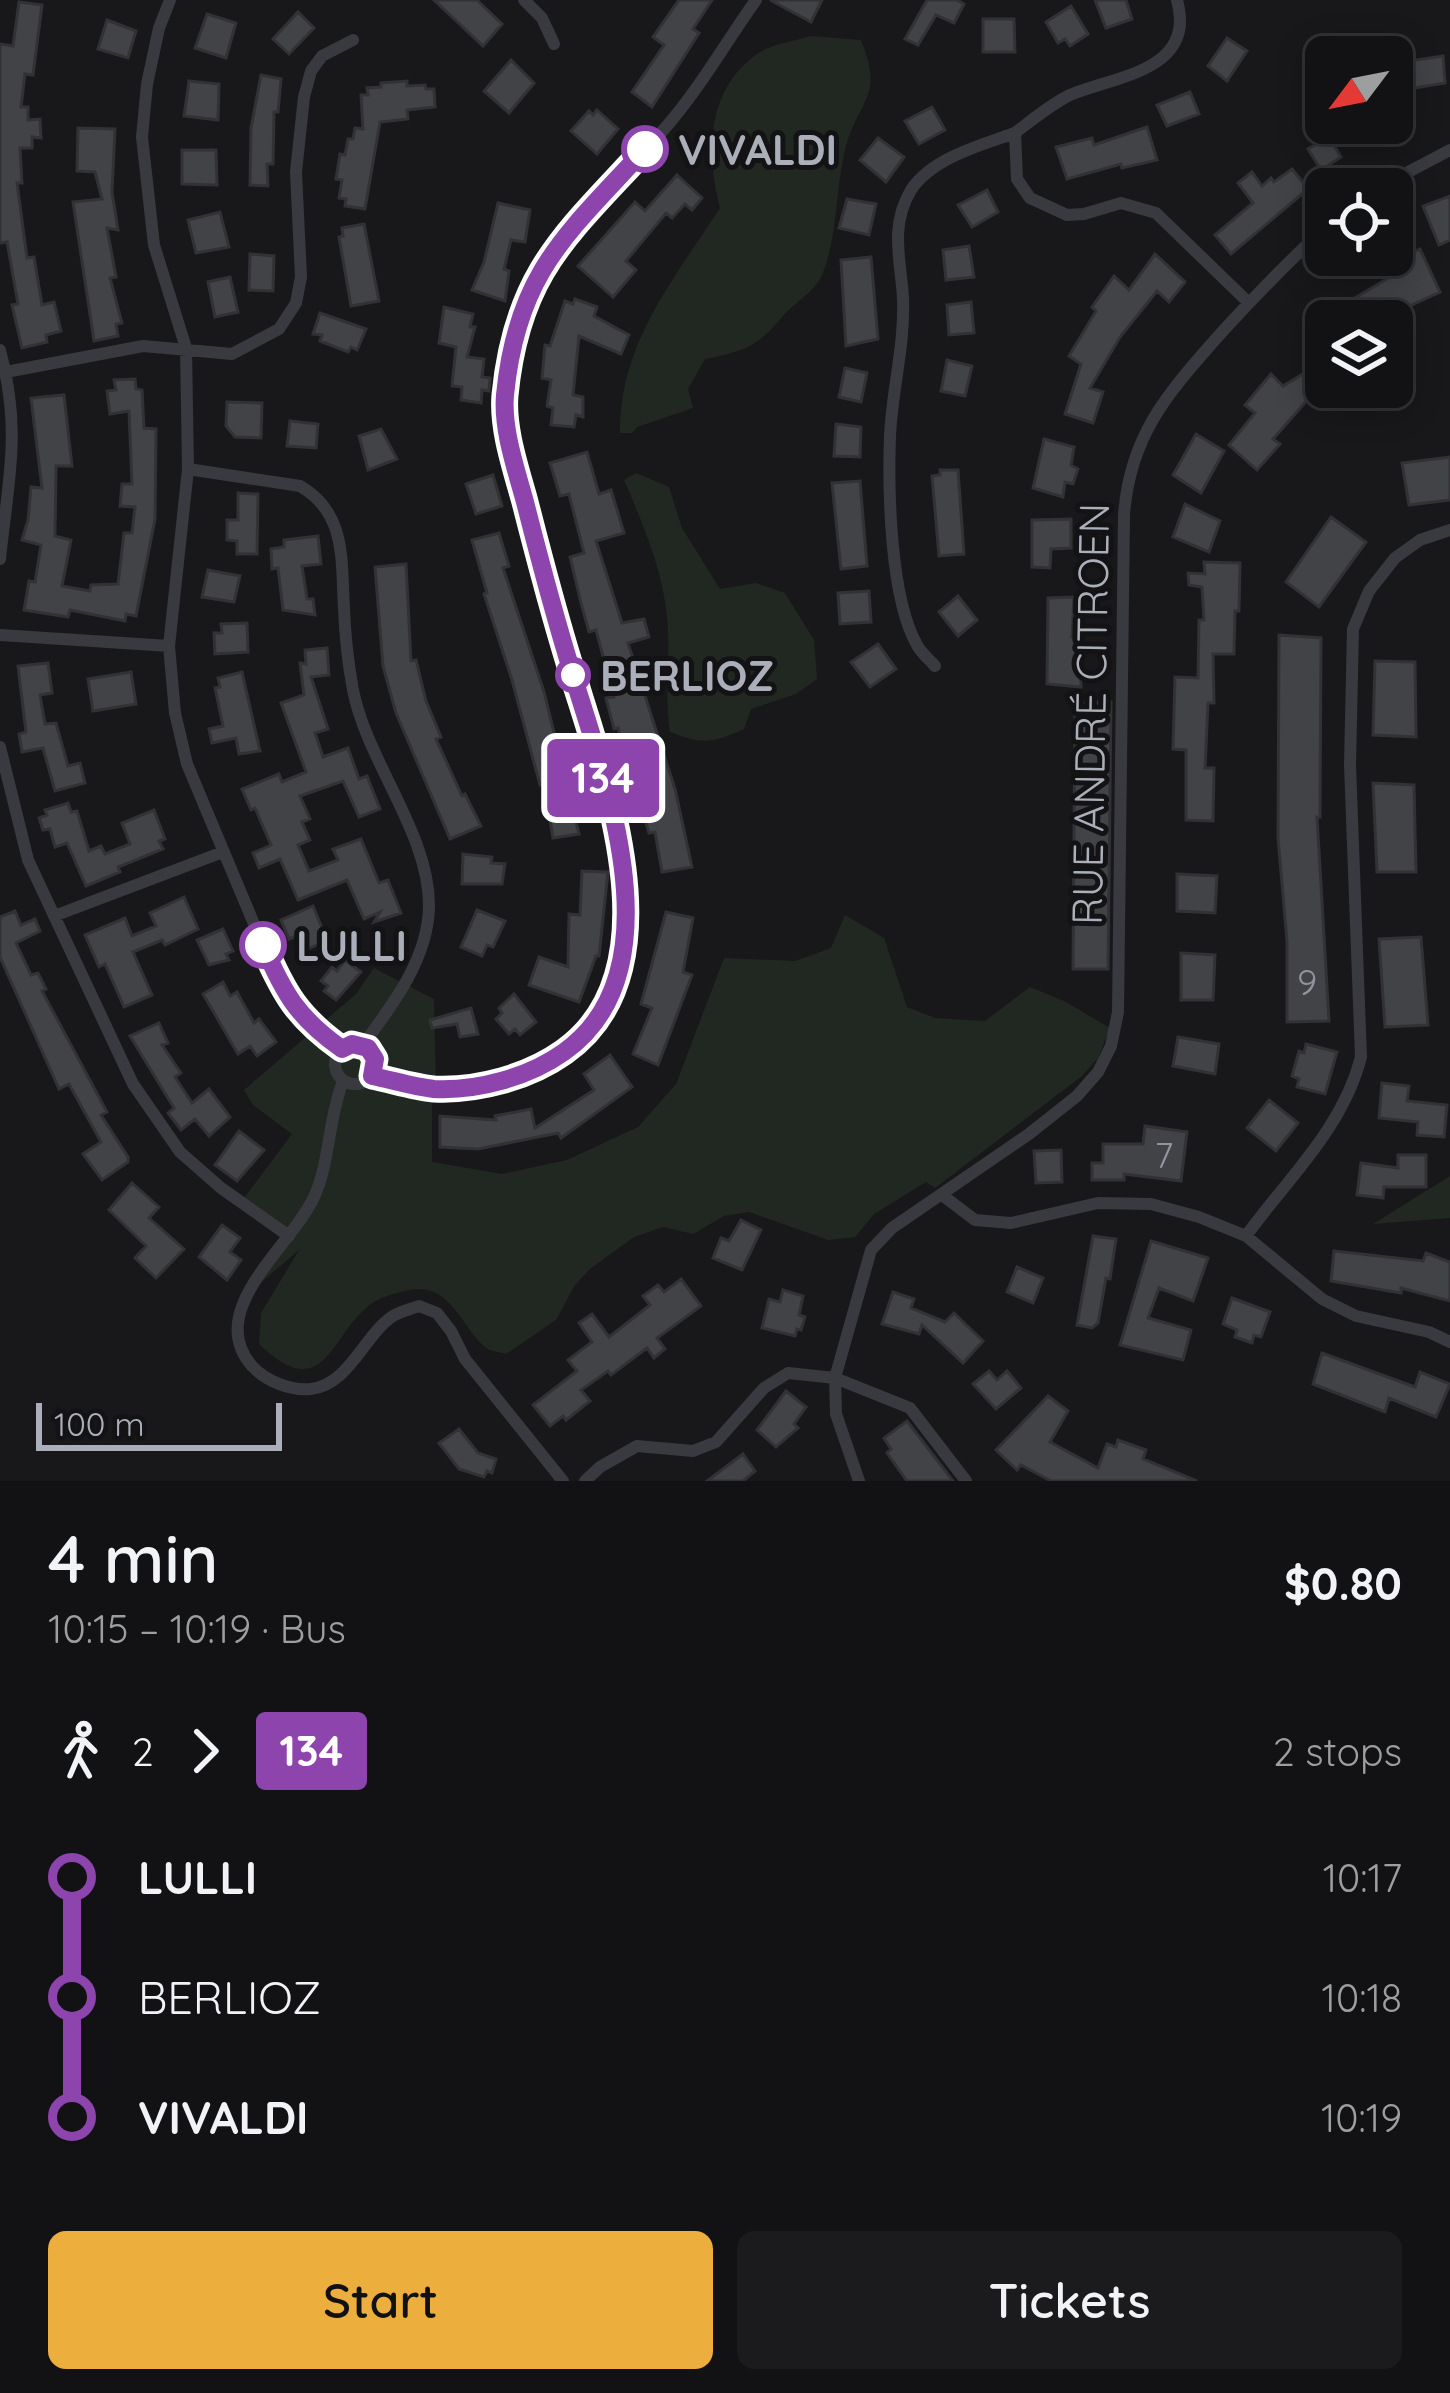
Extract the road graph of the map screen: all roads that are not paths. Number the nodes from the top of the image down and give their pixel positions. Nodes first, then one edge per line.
1 (170, 0) edge
2 (524, 0) edge
3 (756, 0) edge
4 (1177, 0) edge
5 (353, 40) dead end
6 (554, 44) dead end
7 (1015, 133) junction
8 (1450, 150) edge
9 (1413, 170) edge
10 (1305, 248) edge
11 (1249, 303) junction
12 (186, 348) junction
13 (0, 350) edge
14 (6, 373) junction
15 (188, 469) junction
16 (1450, 530) edge
17 (0, 560) edge
18 (0, 635) edge
19 (169, 646) junction
20 (935, 666) dead end
21 (0, 747) edge
22 (223, 852) junction
23 (54, 916) junction
24 (362, 1046) junction
25 (342, 1049) junction
26 (372, 1076) junction
27 (343, 1081) junction
28 (942, 1195) junction
29 (289, 1236) junction
30 (1246, 1236) junction
31 (1450, 1342) edge
32 (835, 1378) junction
33 (563, 1481) edge
34 (585, 1481) edge
35 (859, 1481) edge
36 (966, 1481) edge

1 - 12 street
2 - 6 street
3 - 26 street
4 - 7 street
5 - 12 street
7 - 11 street
7 - 20 street
8 - 9 street
10 - 11 street, RUE ANDRÉ CITROEN
11 - 28 street, RUE ANDRÉ CITROEN
12 - 14 street
12 - 15 street
13 - 14 street
14 - 17 street
15 - 19 street
15 - 24 street
16 - 30 street
18 - 19 street
19 - 22 street
21 - 23 street
22 - 23 street
22 - 25 street
23 - 29 street
24 - 25 street
24 - 26 street
25 - 27 street
26 - 27 street
27 - 29 street
28 - 30 street
28 - 32 street, RUE ANDRÉ CITROEN
29 - 33 street
30 - 31 street
32 - 34 street
32 - 35 street
32 - 36 street

